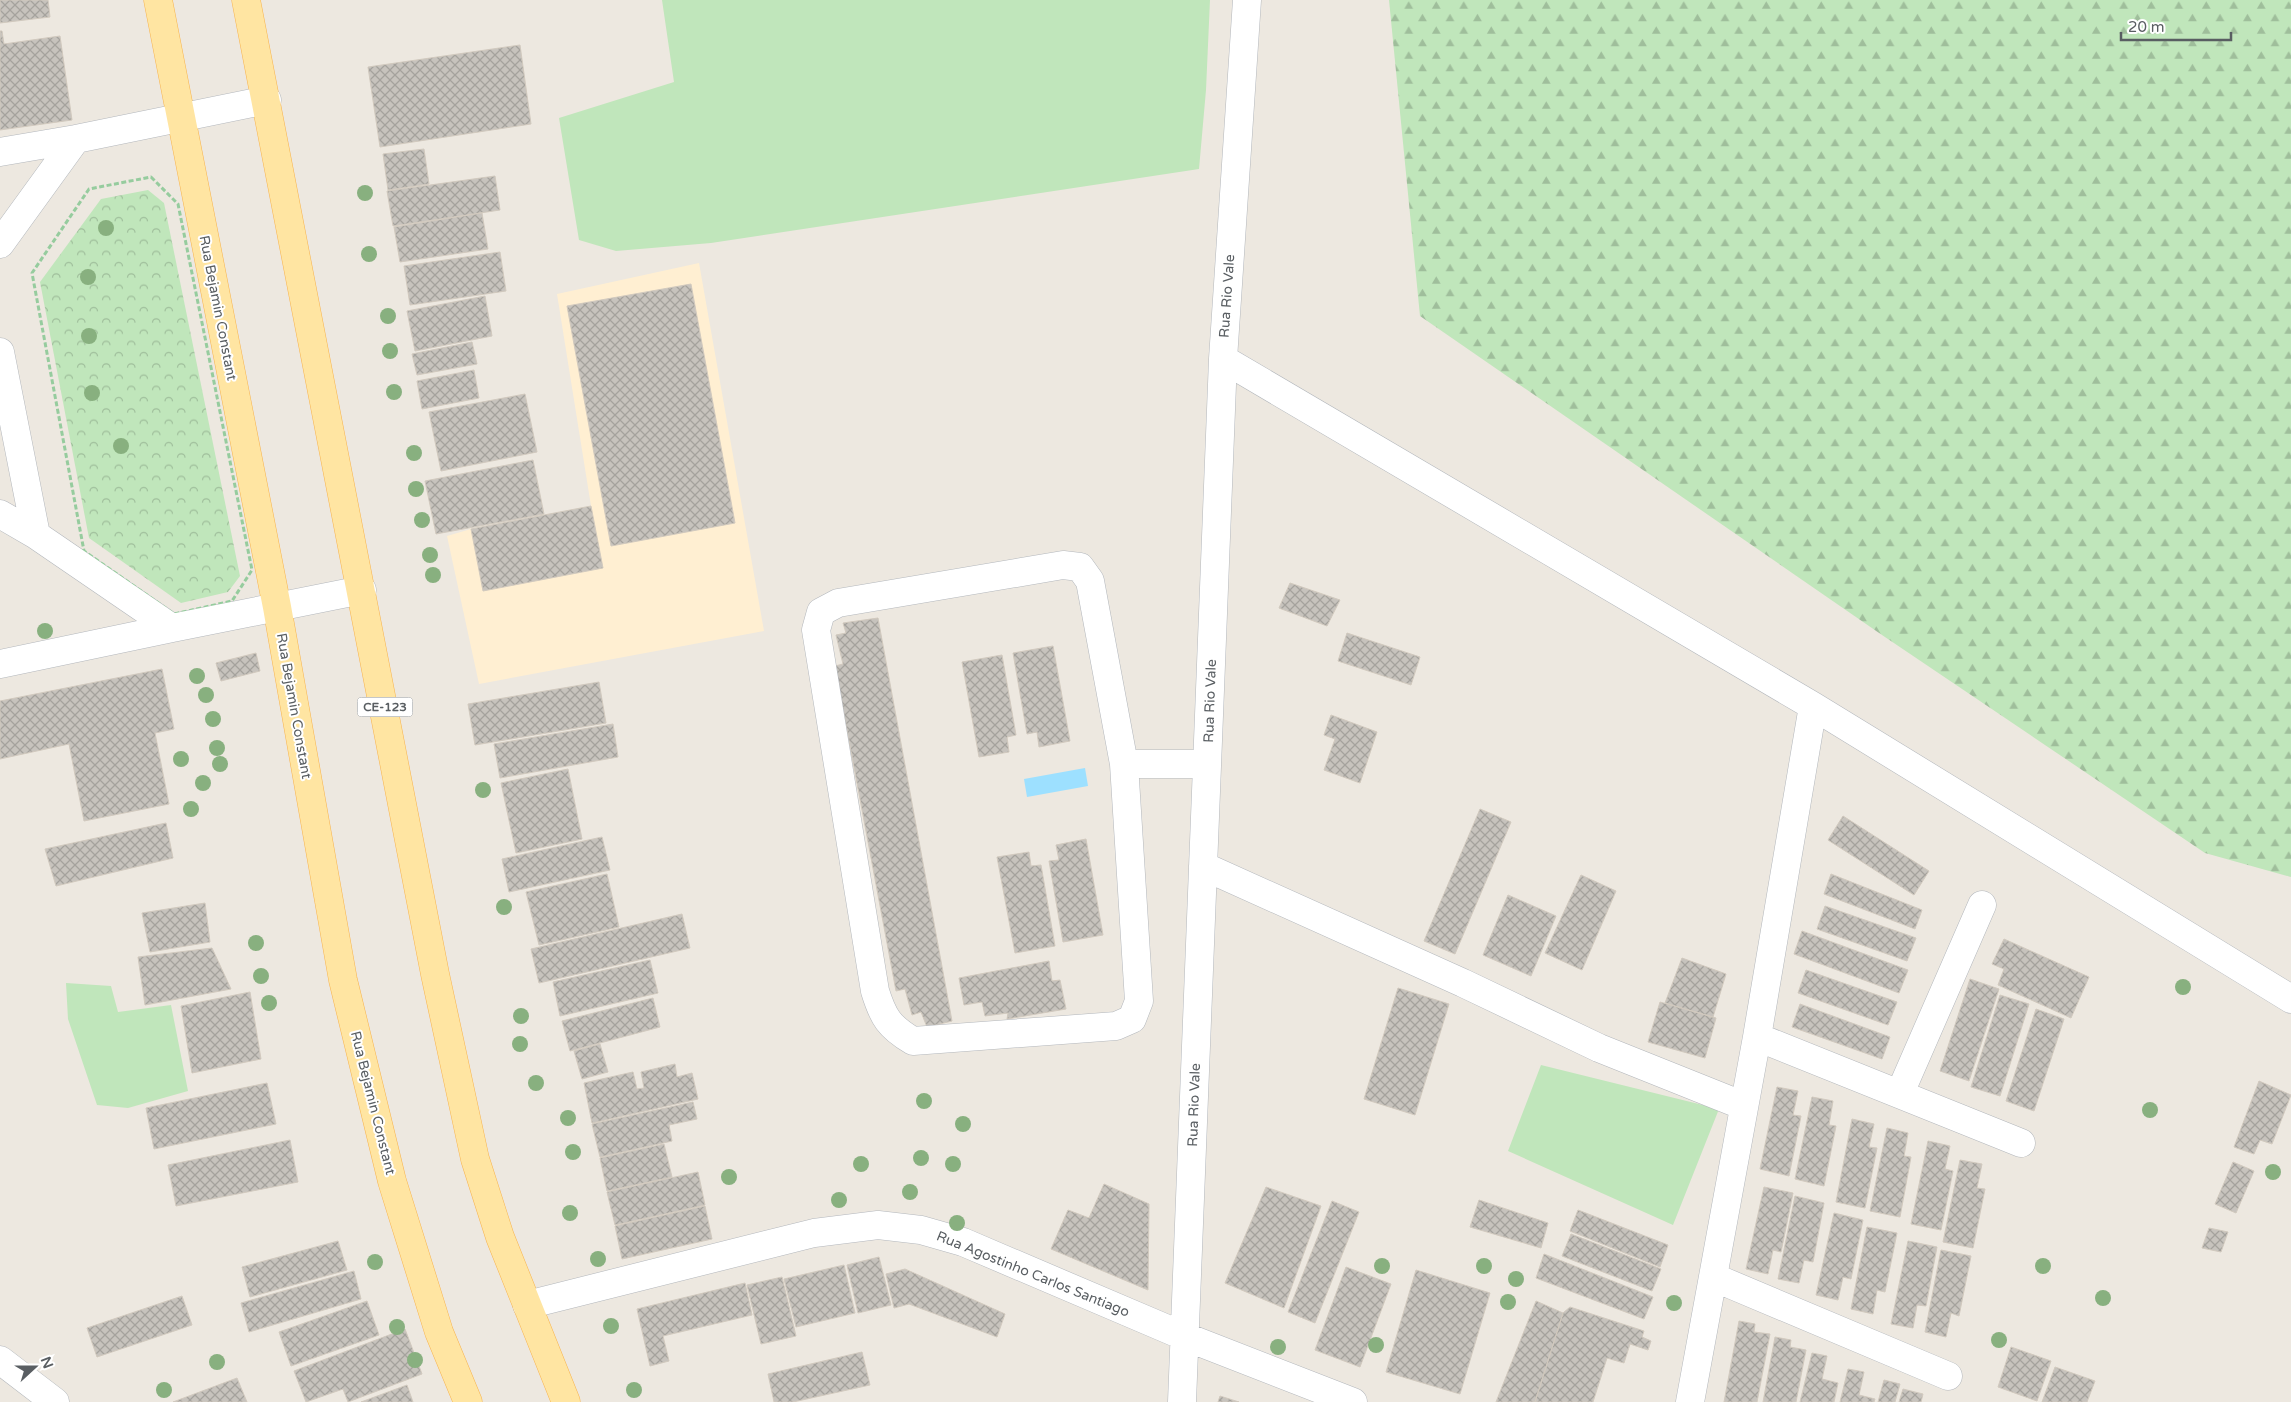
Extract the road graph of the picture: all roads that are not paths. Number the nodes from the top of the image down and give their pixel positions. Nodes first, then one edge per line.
1 (158, 0) edge
2 (246, 0) edge
3 (1247, 0) edge
4 (267, 100) junction
5 (181, 118) junction
6 (76, 139) junction
7 (0, 152) edge
8 (0, 244) edge
9 (0, 352) edge
10 (1223, 359) junction
11 (0, 514) edge
12 (36, 535) junction
13 (362, 590) junction
14 (277, 607) junction
15 (172, 628) junction
16 (0, 664) edge
17 (1813, 706) junction
18 (1124, 764) junction
19 (1207, 764) junction
20 (1203, 866) junction
21 (1982, 905) dead end
22 (2291, 999) edge
23 (1757, 1037) junction
24 (1900, 1093) junction
25 (1744, 1106) junction
26 (2021, 1143) dead end
27 (1713, 1277) junction
28 (527, 1305) junction
29 (1186, 1337) junction
30 (0, 1360) edge
31 (1948, 1376) dead end
32 (55, 1402) edge
33 (468, 1402) edge
34 (566, 1402) edge
35 (1182, 1402) edge
36 (1353, 1402) edge
37 (1690, 1402) edge

1 - 5 main road, Rua Bejamin Constant
2 - 4 main road, CE-123
3 - 10 street, Rua Rio Vale
4 - 5 street
4 - 13 main road, CE-123
5 - 6 street
5 - 14 main road, Rua Bejamin Constant
6 - 7 street
6 - 8 street
9 - 12 street
10 - 17 street
10 - 19 street, Rua Rio Vale
11 - 12 street
12 - 15 street
13 - 14 street
13 - 28 main road, CE-123
14 - 15 street
14 - 33 main road, Rua Bejamin Constant
15 - 16 street
17 - 22 street
17 - 23 street
18 - 18 street
18 - 19 street
19 - 20 street, Rua Rio Vale
20 - 25 street
20 - 29 street, Rua Rio Vale
21 - 24 street
23 - 24 street
23 - 25 street
24 - 26 street
25 - 27 street
27 - 31 street
27 - 37 street
28 - 29 street, Rua Agostinho Carlos Santiago
28 - 34 main road, CE-123
29 - 35 street, Rua Rio Vale
29 - 36 street, Rua Agostinho Carlos Santiago
30 - 32 street

